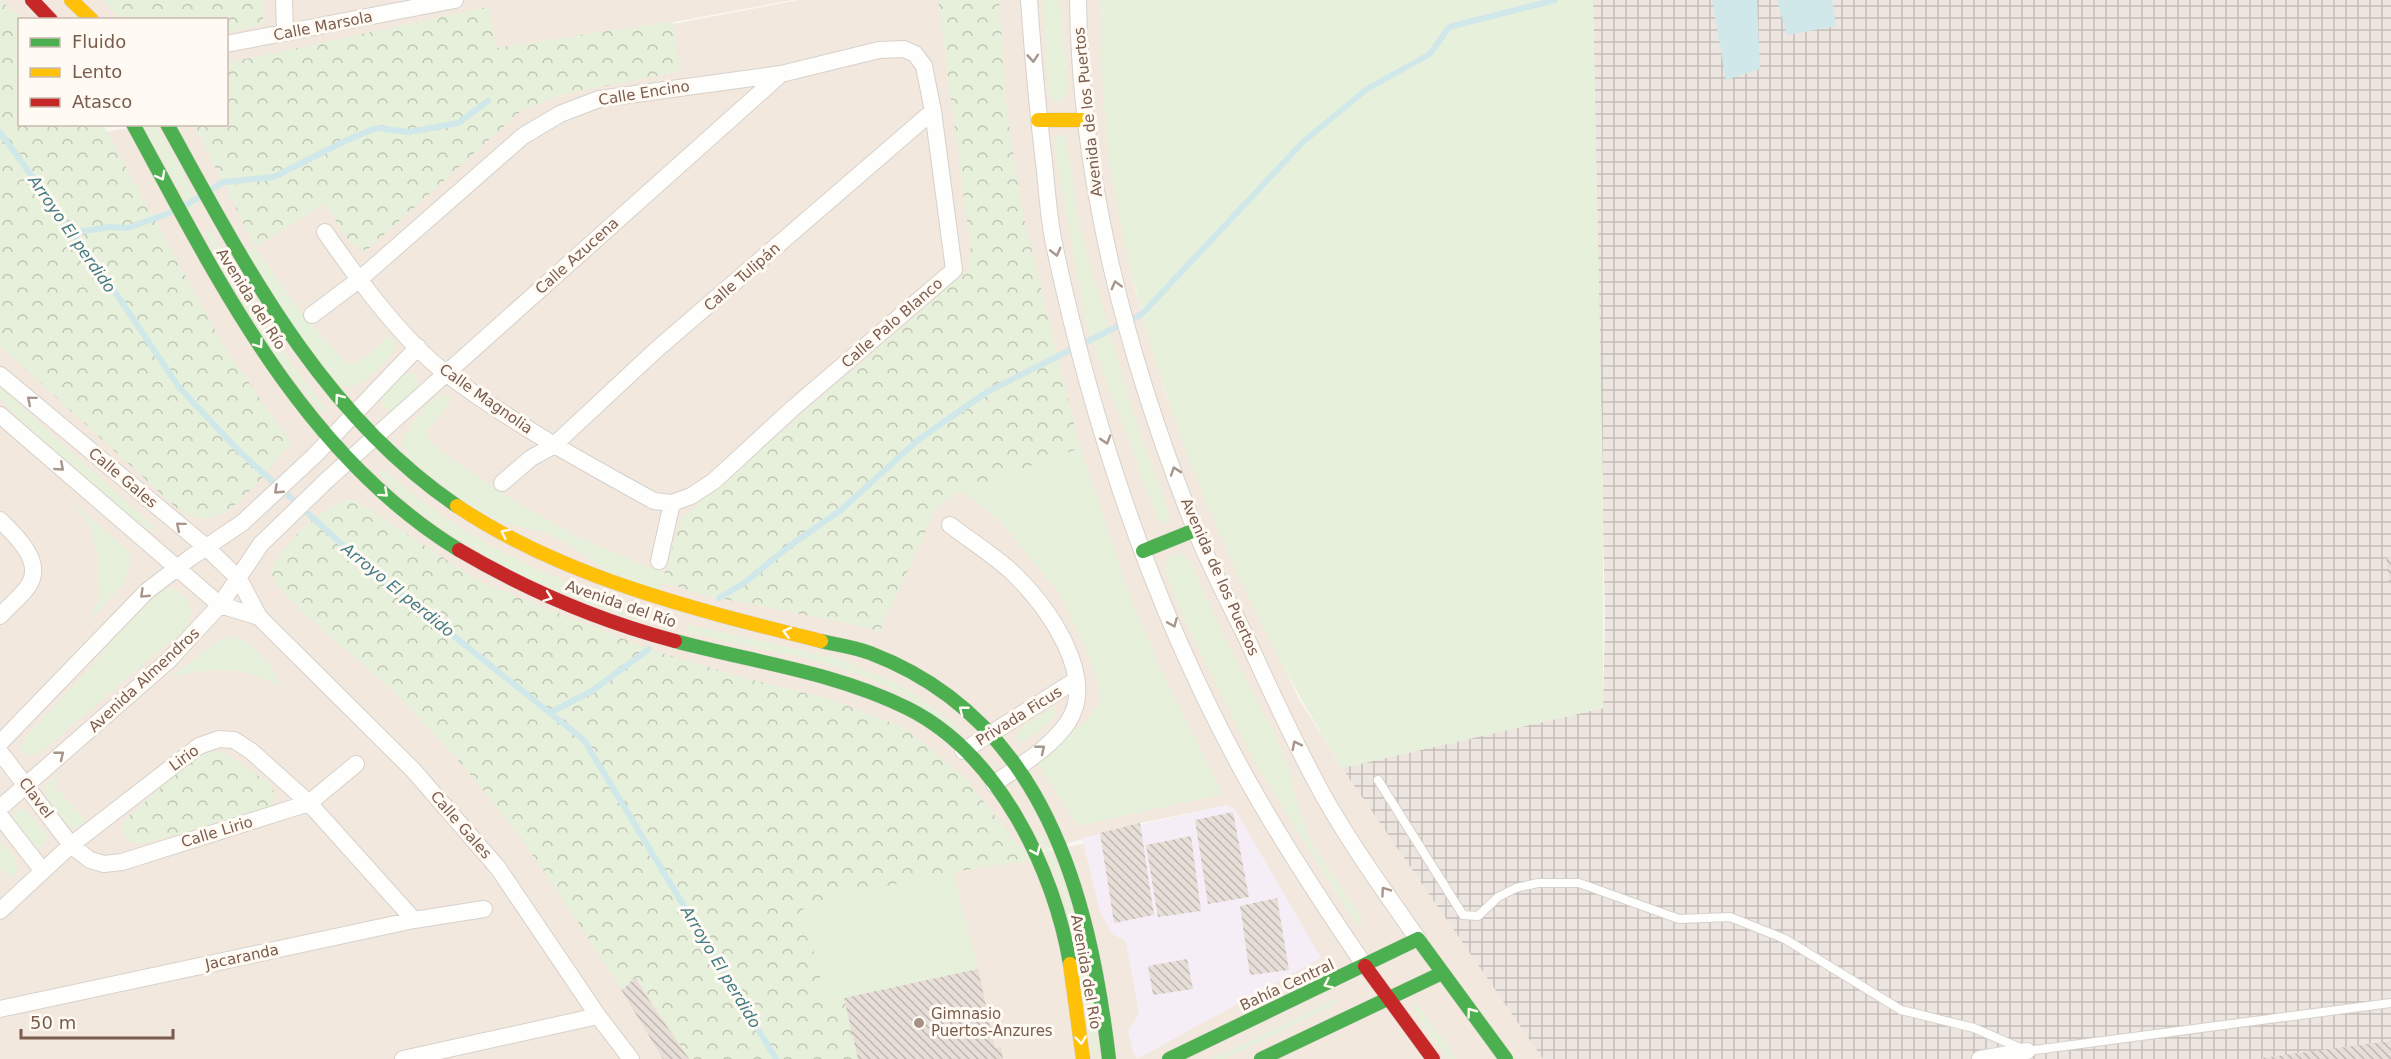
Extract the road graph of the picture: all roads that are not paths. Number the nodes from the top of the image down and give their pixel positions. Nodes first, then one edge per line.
1 (32, 0) edge
2 (71, 0) edge
3 (284, 0) edge
4 (455, 0) edge
5 (1029, 0) edge
6 (1078, 0) edge
7 (412, 4) edge
8 (49, 18) edge
9 (90, 18) edge
10 (285, 32) junction
11 (228, 44) edge
12 (879, 50) joint
13 (781, 74) junction
14 (933, 111) junction
15 (1038, 120) junction
16 (1086, 120) junction
17 (134, 126) edge
18 (168, 126) edge
19 (201, 217) junction
20 (325, 232) dead end
21 (360, 279) junction
22 (312, 315) dead end
23 (418, 347) junction
24 (446, 374) junction
25 (0, 375) edge
26 (0, 415) edge
27 (352, 416) junction
28 (373, 439) junction
29 (330, 440) junction
30 (553, 446) junction
31 (349, 461) junction
32 (502, 483) dead end
33 (672, 503) junction
34 (0, 520) edge
35 (950, 525) dead end
36 (1195, 530) junction
37 (206, 547) junction
38 (1143, 550) junction
39 (659, 561) dead end
40 (175, 568) junction
41 (239, 579) junction
42 (220, 605) junction
43 (665, 609) junction
44 (0, 616) edge
45 (259, 617) junction
46 (659, 636) junction
47 (1076, 680) junction
48 (991, 734) junction
49 (0, 743) edge
50 (963, 751) junction
51 (0, 752) edge
52 (356, 764) dead end
53 (1018, 767) junction
54 (1378, 780) dead end
55 (26, 783) junction
56 (994, 784) junction
57 (309, 803) junction
58 (0, 808) edge
59 (0, 816) edge
60 (1049, 816) junction
61 (1024, 828) junction
62 (71, 845) junction
63 (42, 870) junction
64 (484, 909) dead end
65 (0, 910) edge
66 (414, 920) junction
67 (1418, 939) junction
68 (1365, 966) junction
69 (1442, 973) junction
70 (1391, 999) junction
71 (2391, 1003) edge
72 (0, 1009) edge
73 (598, 1016) junction
74 (2027, 1051) junction
75 (467, 1053) edge
76 (403, 1059) edge
77 (631, 1059) edge
78 (1083, 1059) edge
79 (1109, 1059) edge
80 (1169, 1059) edge
81 (1261, 1059) edge
82 (1433, 1059) edge
83 (1506, 1059) edge
84 (1980, 1059) edge

1 - 8 street
2 - 9 street
3 - 10 street
4 - 7 street, Calle Marsola
5 -> 15 street
6 - 16 street, Avenida de los Puertos
7 - 10 street, Calle Marsola
10 - 11 street, Calle Marsola
12 - 13 street, Calle Encino
12 - 14 street, Calle Palo Blanco
13 - 21 street, Calle Encino
13 - 24 street, Calle Azucena
14 - 30 street, Calle Tulipán
14 - 33 street, Calle Palo Blanco
15 - 16 street
15 -> 38 street
36 -> 16 street, Avenida de los Puertos
17 -> 19 street, Avenida del Río
18 - 19 street, Avenida del Río
27 -> 19 street, Avenida del Río
19 -> 29 street, Avenida del Río
20 - 21 street, Calle Magnolia
21 - 22 street, Calle Encino
21 - 23 street, Calle Magnolia
23 - 24 street, Calle Magnolia
23 - 27 street
24 - 28 street, Calle Azucena
24 - 30 street, Calle Magnolia
37 -> 25 street, Calle Gales
26 -> 40 street, Calle Gales
27 - 28 street, Avenida del Río
27 - 29 street
28 - 31 street, Calle Azucena
43 -> 28 street, Avenida del Río
29 - 31 street, Avenida del Río
29 -> 37 street
30 - 32 street, Calle Tulipán
30 - 33 street, Calle Magnolia
31 - 41 street, Avenida Almendros
31 -> 46 street, Avenida del Río
33 - 39 street
34 - 44 street
35 - 47 street, Privada Ficus
36 - 38 street
67 -> 36 street, Avenida de los Puertos
37 - 40 street
37 - 41 street, Calle Gales
38 -> 68 street
40 - 42 street, Calle Gales
40 -> 49 street
41 - 42 street, Avenida Almendros
41 - 45 street, Calle Gales
42 - 45 street, Calle Gales
55 -> 42 street, Avenida Almendros
43 - 46 street
48 -> 43 street, Avenida del Río
45 - 73 street, Calle Gales
46 - 50 street, Avenida del Río
47 - 48 street, Privada Ficus
53 -> 47 street, Privada Ficus
48 - 50 street, Privada Ficus
48 - 53 street, Avenida del Río
50 - 56 street, Avenida del Río
51 - 55 street, Clavel
52 - 57 street, Calle Lirio
53 - 56 street, Privada Ficus
53 - 60 street, Avenida del Río
54 - 74 lane
55 - 58 street, Avenida Almendros
55 - 62 street, Clavel
56 - 61 street, Avenida del Río
57 - 62 street, Calle Lirio
57 - 62 street, Lirio
57 - 66 street, Lirio
59 - 63 street
60 - 61 street
60 - 79 street, Avenida del Río
61 -> 78 street, Avenida del Río
62 - 63 street, Lirio
63 - 65 street, Lirio
64 - 66 street, Jacaranda
66 - 72 street, Jacaranda
67 - 68 street, Bahía Central
67 - 69 street, Avenida de los Puertos
68 - 70 street
68 -> 80 street, Bahía Central
69 - 70 street
83 -> 69 street, Avenida de los Puertos
70 - 81 street
70 - 82 street
71 - 74 lane
73 - 75 street
73 - 77 street, Calle Gales
74 - 84 street
75 - 76 street

